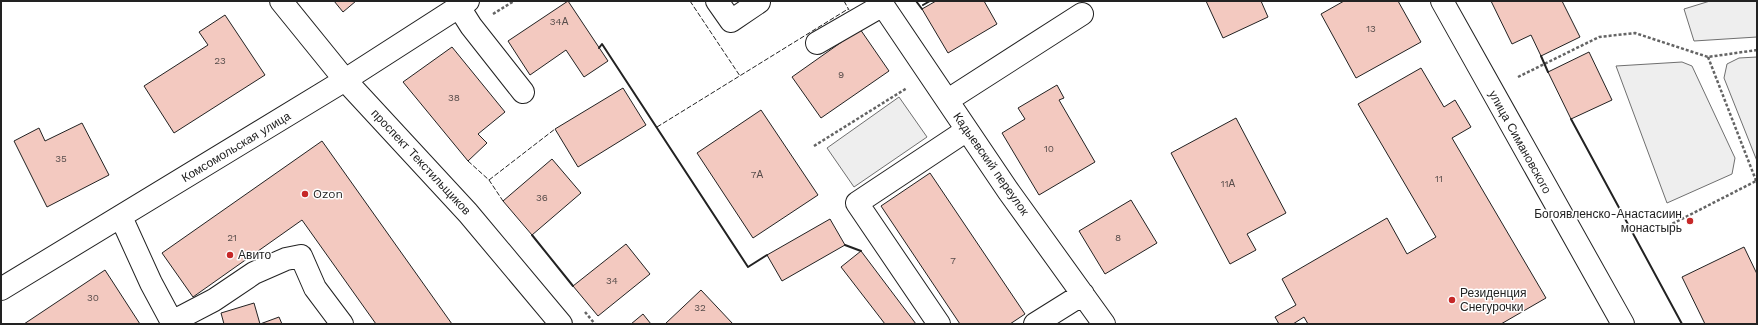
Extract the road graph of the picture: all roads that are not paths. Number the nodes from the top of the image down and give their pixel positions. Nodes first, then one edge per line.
1 (280, 1) edge
2 (717, 1) edge
3 (1442, 1) edge
4 (759, 2) edge
5 (882, 3) edge
6 (464, 4) edge
7 (1082, 14) dead end
8 (817, 43) dead end
9 (345, 80) junction
10 (523, 92) dead end
11 (948, 100) junction
12 (967, 130) junction
13 (121, 216) junction
14 (1, 289) edge
15 (1083, 294) junction
16 (173, 323) edge
17 (342, 324) edge
18 (561, 324) edge
19 (939, 324) edge
20 (1035, 324) edge
21 (1104, 324) edge
22 (1623, 324) edge

1 - 9 street, проспект Текстильщиков
2 - 4 street
3 - 22 street, улица Симановского
5 - 8 street
5 - 11 street, Кадыевский переулок
6 - 9 street, Комсомольская улица
6 - 10 street
7 - 11 street
9 - 13 street, Комсомольская улица
9 - 18 street, проспект Текстильщиков
11 - 12 street, Кадыевский переулок
12 - 15 street, Кадыевский переулок
12 - 19 street
13 - 14 street, Комсомольская улица
13 - 16 street
15 - 20 street
15 - 21 street, Кадыевский переулок
16 - 17 street

